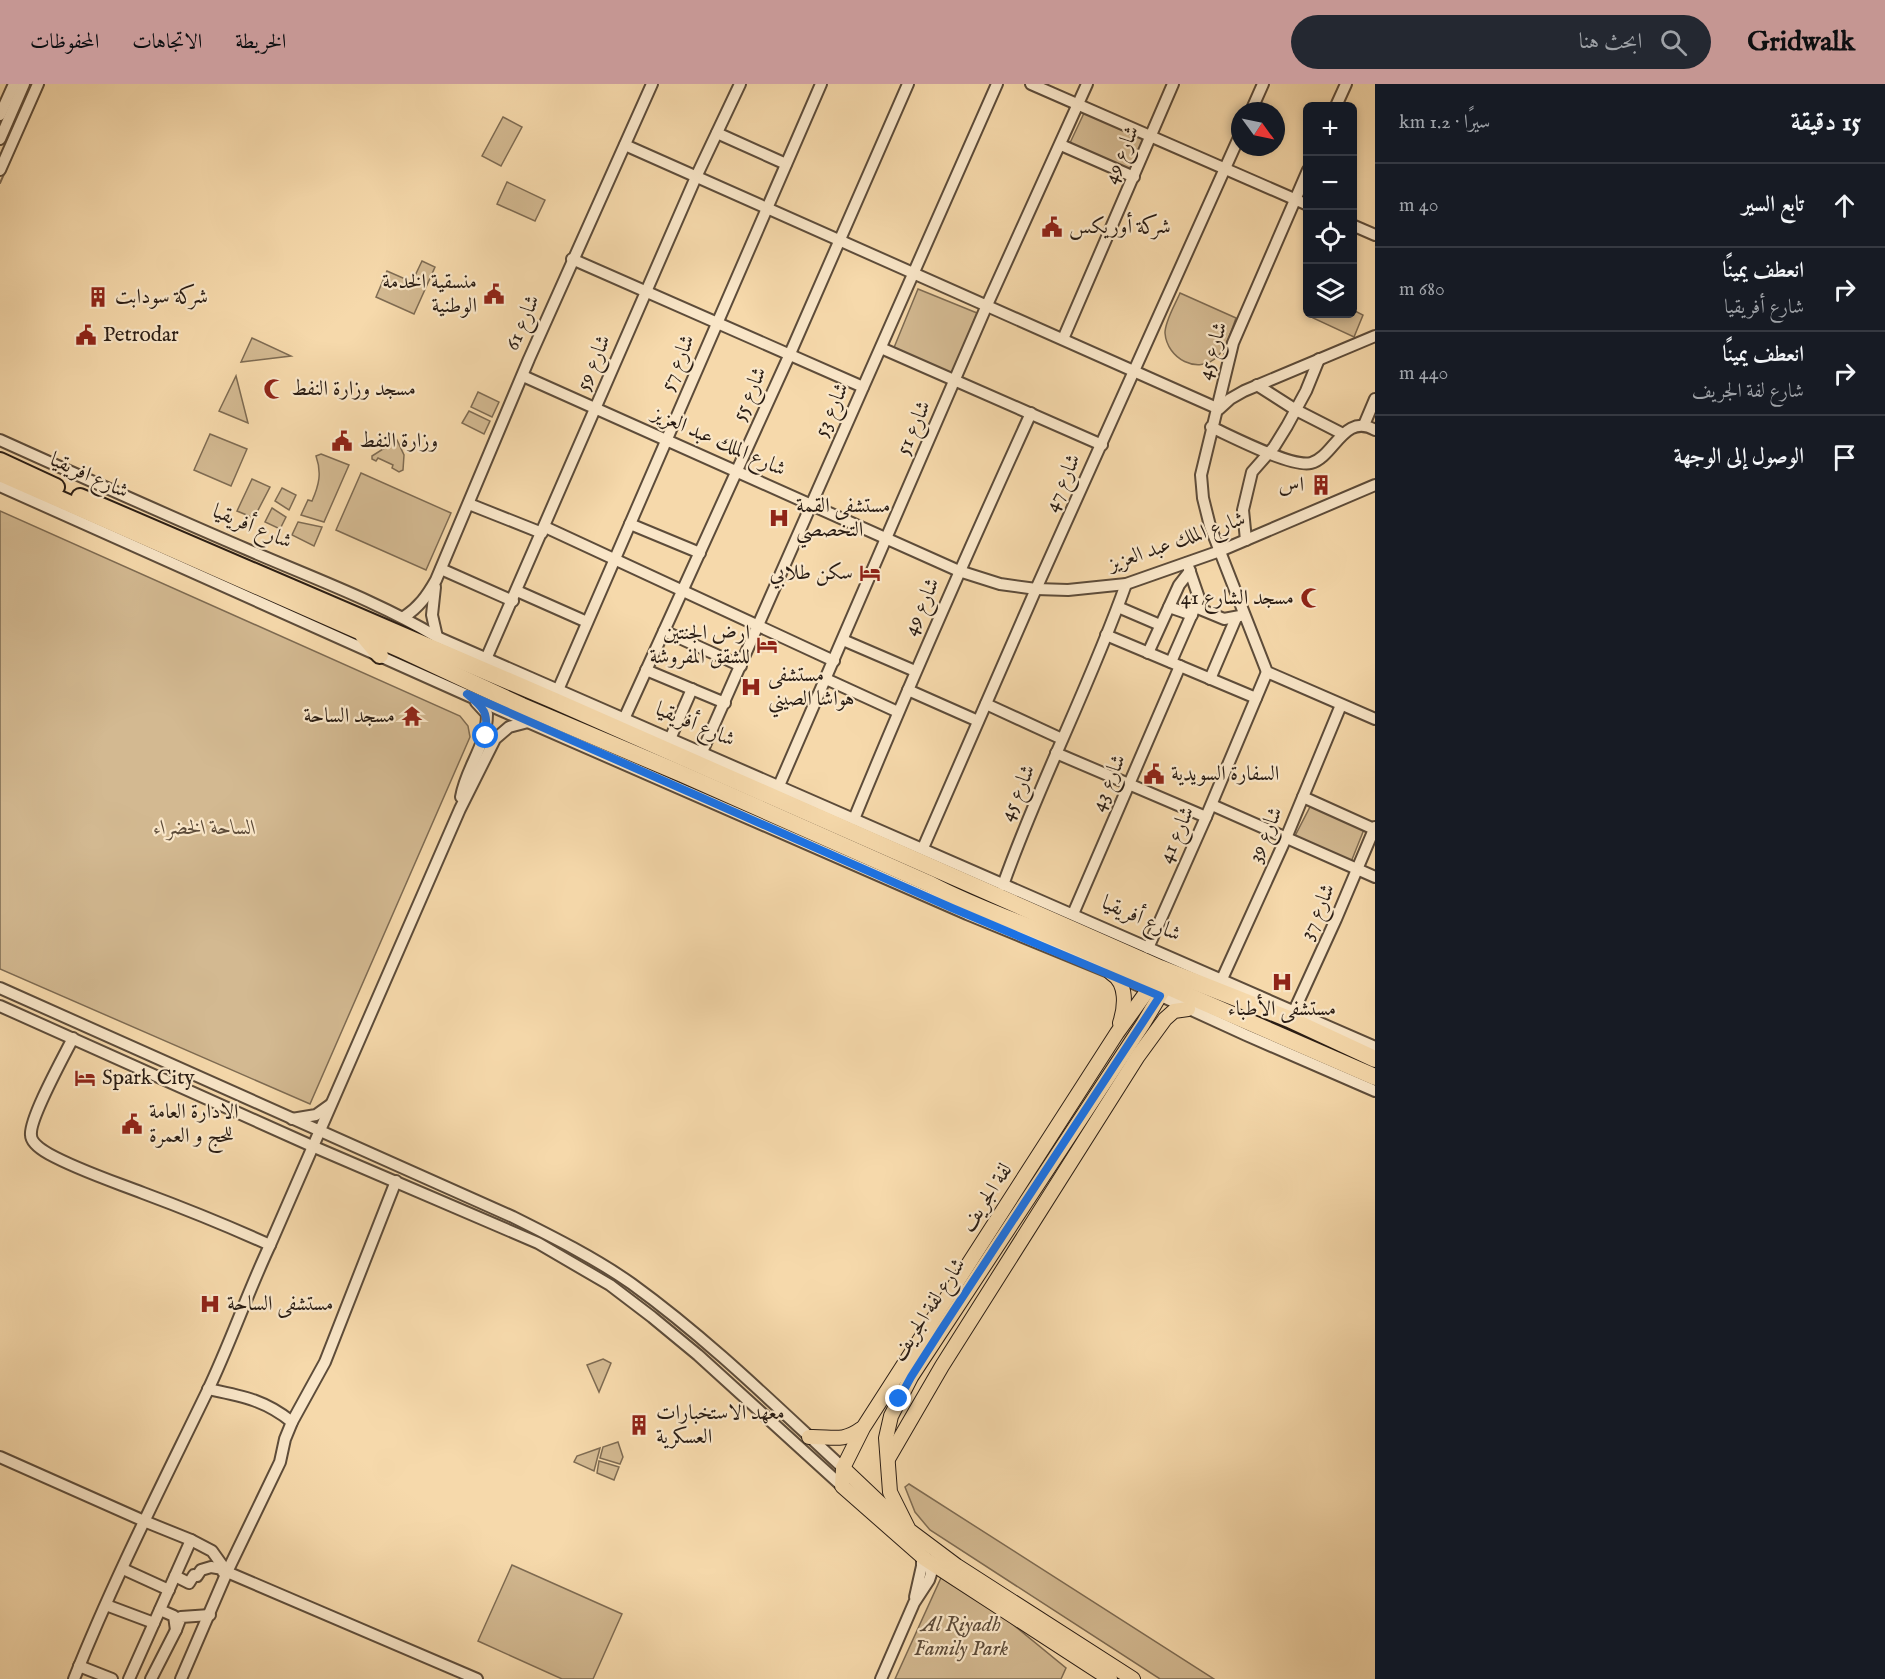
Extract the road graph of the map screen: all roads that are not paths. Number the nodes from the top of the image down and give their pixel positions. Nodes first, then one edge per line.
1 (14, 84) edge
2 (24, 84) edge
3 (38, 84) edge
4 (652, 84) edge
5 (740, 84) edge
6 (821, 84) edge
7 (908, 84) edge
8 (997, 84) edge
9 (1031, 84) edge
10 (1087, 84) edge
11 (1173, 84) edge
12 (1263, 84) edge
13 (1346, 84) edge
14 (1255, 102) edge
15 (1338, 102) edge
16 (1077, 105) junction
17 (0, 115) edge
18 (717, 133) junction
19 (1151, 137) junction
20 (0, 139) edge
21 (625, 145) junction
22 (1060, 145) junction
23 (1231, 155) edge
24 (786, 164) junction
25 (1225, 169) junction
26 (0, 170) edge
27 (696, 177) junction
28 (1134, 177) junction
29 (1303, 181) edge
30 (1294, 200) junction
31 (1303, 204) edge
32 (766, 208) junction
33 (1357, 227) edge
34 (1375, 235) edge
35 (839, 241) junction
36 (572, 258) junction
37 (913, 273) junction
38 (646, 292) junction
39 (987, 305) junction
40 (716, 323) junction
41 (1375, 336) edge
42 (1063, 339) junction
43 (880, 348) junction
44 (789, 356) junction
45 (1319, 359) junction
46 (1134, 371) junction
47 (523, 376) junction
48 (955, 381) junction
49 (1257, 385) junction
50 (863, 387) junction
51 (1375, 399) edge
52 (596, 408) junction
53 (1219, 409) junction
54 (1296, 410) junction
55 (1031, 413) junction
56 (1364, 425) junction
57 (1211, 427) junction
58 (1375, 430) edge
59 (1343, 434) junction
60 (0, 440) edge
61 (667, 440) junction
62 (1102, 445) junction
63 (1269, 452) junction
64 (0, 460) edge
65 (737, 471) junction
66 (0, 473) edge
67 (1375, 485) edge
68 (0, 486) edge
69 (469, 504) junction
70 (812, 504) junction
71 (630, 524) junction
72 (543, 530) junction
73 (158, 537) junction
74 (886, 540) junction
75 (1246, 540) junction
76 (1220, 551) junction
77 (700, 553) junction
78 (614, 559) junction
79 (1188, 567) junction
80 (959, 571) junction
81 (438, 575) junction
82 (1126, 584) junction
83 (1036, 589) junction
84 (683, 591) junction
85 (515, 596) junction
86 (1118, 607) junction
87 (1169, 607) junction
88 (1193, 611) junction
89 (1240, 616) junction
90 (404, 617) junction
91 (587, 622) junction
92 (759, 625) junction
93 (1160, 625) junction
94 (664, 631) junction
95 (361, 632) junction
96 (1106, 635) junction
97 (437, 637) junction
98 (843, 640) junction
99 (1148, 652) junction
100 (380, 655) junction
101 (486, 659) junction
102 (834, 661) junction
103 (1176, 664) junction
104 (741, 666) junction
105 (646, 669) junction
106 (915, 671) junction
107 (1267, 672) junction
108 (826, 679) junction
109 (1210, 679) junction
110 (692, 689) junction
111 (558, 690) junction
112 (908, 690) junction
113 (467, 694) junction
114 (1256, 698) junction
115 (725, 703) junction
116 (986, 704) junction
117 (1341, 705) junction
118 (898, 712) junction
119 (624, 719) junction
120 (1375, 719) edge
121 (978, 721) junction
122 (528, 722) junction
123 (670, 739) junction
124 (1062, 739) junction
125 (702, 753) junction
126 (1056, 753) junction
127 (676, 779) junction
128 (1129, 785) junction
129 (778, 788) junction
130 (1303, 797) junction
131 (1212, 805) junction
132 (460, 809) junction
133 (1206, 818) junction
134 (854, 819) junction
135 (812, 824) junction
136 (1375, 828) edge
137 (1286, 838) junction
138 (923, 848) junction
139 (1358, 870) junction
140 (982, 877) junction
141 (1375, 878) edge
142 (964, 883) junction
143 (1003, 885) junction
144 (956, 898) junction
145 (967, 914) junction
146 (1073, 914) junction
147 (1148, 948) junction
148 (1111, 973) junction
149 (1222, 979) junction
150 (1160, 981) junction
151 (0, 988) edge
152 (0, 1006) edge
153 (1188, 1009) junction
154 (1294, 1011) junction
155 (1375, 1033) edge
156 (1117, 1034) junction
157 (73, 1038) junction
158 (1373, 1050) edge
159 (1375, 1077) edge
160 (1375, 1091) edge
161 (330, 1105) junction
162 (291, 1119) junction
163 (319, 1131) junction
164 (312, 1146) junction
165 (396, 1181) junction
166 (513, 1217) junction
167 (507, 1228) junction
168 (270, 1245) junction
169 (633, 1285) junction
170 (625, 1296) junction
171 (208, 1389) junction
172 (292, 1422) junction
173 (863, 1428) junction
174 (809, 1437) junction
175 (0, 1457) edge
176 (888, 1459) junction
177 (843, 1468) junction
178 (842, 1486) junction
179 (144, 1521) junction
180 (909, 1530) junction
181 (190, 1540) junction
182 (926, 1559) junction
183 (123, 1569) junction
184 (227, 1572) junction
185 (175, 1576) junction
186 (223, 1585) junction
187 (169, 1590) junction
188 (106, 1605) junction
189 (160, 1610) junction
190 (210, 1615) junction
191 (154, 1623) junction
192 (176, 1630) junction
193 (79, 1666) junction
194 (458, 1675) edge
195 (74, 1679) edge
196 (112, 1679) edge
197 (129, 1679) edge
198 (151, 1679) edge
199 (181, 1679) edge
200 (477, 1679) edge
201 (880, 1679) edge
202 (1110, 1679) edge
203 (1133, 1679) edge

1 - 17 street
2 - 20 street
3 - 26 street
4 - 21 street, شارع 61
5 - 18 street, شارع 59
6 - 24 street, شارع 57
7 - 35 street, شارع 55
8 - 37 street, شارع 53
9 - 16 street
10 - 16 street, شارع 51
11 - 19 street, شارع 49
12 - 14 street
13 - 15 street
16 - 19 street
16 - 22 street, شارع 51
18 - 24 street
18 - 27 street, شارع 59
19 - 25 street
19 - 28 street, شارع 49
21 - 27 street
21 - 36 street, شارع 61
22 - 28 street
22 - 39 street, شارع 51
23 - 25 street, شارع 47
24 - 32 street, شارع 57
25 - 30 street
25 - 46 street, شارع 47
27 - 32 street
27 - 38 street, شارع 59
28 - 42 street, شارع 49
29 - 30 street, شارع 45
30 - 31 street
30 - 53 street, شارع 45
32 - 35 street
32 - 40 street, شارع 57
33 - 34 street
35 - 37 street
35 - 44 street, شارع 55
36 - 38 street
36 - 47 street, شارع 61
37 - 39 street
37 - 43 street, شارع 53
38 - 40 street
38 - 52 street, شارع 59
39 - 42 street
39 - 48 street, شارع 51
40 - 44 street
40 - 61 street, شارع 57
41 - 45 street
42 - 46 street
43 - 48 street
43 - 50 street, شارع 53
44 - 50 street
44 - 65 street, شارع 55
45 - 49 street
45 - 54 street
46 - 53 street
46 - 62 street, شارع 47
47 - 52 street, شارع الملك عبد العزيز
47 - 69 street, شارع 61
48 - 55 street
48 - 74 street, شارع 51
49 - 53 street
49 - 54 street
50 - 70 street, شارع 53
51 - 56 street
52 - 61 street, شارع الملك عبد العزيز
52 - 72 street, شارع 59
53 - 57 street, شارع 45
54 - 59 street
54 - 63 street
55 - 62 street
55 - 80 street, شارع 49
56 - 58 street
56 - 59 street
57 - 63 street
57 - 76 street, شارع 45
59 - 63 street
60 - 90 street, شارع أفريقيا
61 - 65 street, شارع الملك عبد العزيز
61 - 71 street, شارع 57
62 - 83 street, شارع 47
63 - 75 street
64 - 73 highway, شارع افريقيا
65 - 70 street, شارع الملك عبد العزيز
65 - 77 street, شارع 55
66 - 73 highway, شارع افريقيا
67 - 75 street, شارع الملك عبد العزيز
68 - 100 street, شارع أفريقيا
69 - 72 street
69 - 81 street, شارع 61
70 - 74 street, شارع الملك عبد العزيز
70 - 92 street, شارع 53
71 - 77 street
71 - 78 street, شارع 57
72 - 78 street
72 - 85 street, شارع 59
73 - 95 highway, شارع أفريقيا
73 - 135 highway, شارع أفريقيا
74 - 80 street, شارع الملك عبد العزيز
74 - 98 street, شارع 51
75 - 76 street, شارع الملك عبد العزيز
76 - 79 street, شارع الملك عبد العزيز
76 - 89 street, شارع 45
77 - 84 street, شارع 55
78 - 84 street
78 - 91 street, شارع 57
79 - 82 street, شارع الملك عبد العزيز
79 - 87 street
79 - 88 street
80 - 83 street, شارع الملك عبد العزيز
80 - 106 street, شارع 49
81 - 85 street
81 - 90 street
81 - 97 street
82 - 83 street, شارع الملك عبد العزيز
82 - 86 street, شارع 45
83 - 116 street, شارع 47
84 - 92 street
84 - 94 street, شارع 55
85 - 91 street
85 - 101 street, شارع 59
86 - 93 street
86 - 96 street, شارع 45
87 - 88 street
87 - 93 street
88 - 89 street
88 - 103 street, شارع 43
89 - 107 street, شارع 45
89 - 109 street
90 - 97 street, شارع أفريقيا
91 - 111 street, شارع 57
92 - 102 street
92 - 104 street, شارع 53
93 - 99 street
94 - 104 street
94 - 105 street, شارع 55
95 - 100 highway
95 - 127 highway, شارع أفريقيا
96 - 99 street
96 - 124 street, شارع 45
97 - 101 street, شارع أفريقيا
98 - 102 street, شارع 51
98 - 106 street
99 - 103 street
100 - 113 street, شارع أفريقيا
101 - 111 street, شارع أفريقيا
102 - 108 street, شارع 51
103 - 109 street
103 - 128 street, شارع 43
104 - 115 street, شارع 53
105 - 110 street
105 - 119 street, شارع 55
106 - 112 street, شارع 49
107 - 114 street, شارع 41
107 - 117 street
108 - 118 street
108 - 129 street, شارع 51
109 - 114 street
110 - 115 street
110 - 123 street
111 - 119 street, شارع أفريقيا
112 - 118 street, شارع 49
112 - 121 street
113 - 122 street, شارع أفريقيا
113 - 132 street
114 - 131 street, شارع 41
115 - 125 street, شارع 53
116 - 121 street, شارع 47
116 - 124 street
117 - 120 street
117 - 130 street, شارع 39
118 - 134 street, شارع 49
119 - 123 street, شارع أفريقيا
121 - 138 street, شارع 47
122 - 127 street, شارع أفريقيا
122 - 132 street
123 - 125 street, شارع أفريقيا
124 - 126 street, شارع 45
125 - 129 street, شارع أفريقيا
126 - 128 street
126 - 143 street, شارع 45
127 - 135 highway, شارع أفريقيا
127 - 145 street, شارع أفريقيا
128 - 133 street
128 - 146 street, شارع 43
129 - 134 street, شارع أفريقيا
130 - 136 street
130 - 137 street, شارع 39
131 - 133 street, شارع 41
131 - 137 street
132 - 161 street
133 - 147 street, شارع 41
134 - 138 street, شارع أفريقيا
135 - 142 highway, شارع أفريقيا
135 - 144 highway, شارع أفريقيا
136 - 139 street, شارع 37
137 - 139 street
137 - 149 street, شارع 39
138 - 140 street, شارع أفريقيا
139 - 141 street
139 - 154 street, شارع 37
140 - 142 highway
140 - 143 street, شارع أفريقيا
142 - 150 highway, شارع أفريقيا
143 - 146 street, شارع أفريقيا
144 - 145 highway
144 - 150 highway, شارع أفريقيا
145 - 148 street, شارع أفريقيا
146 - 147 street, شارع أفريقيا
147 - 149 street, شارع أفريقيا
148 - 150 street, شارع أفريقيا
148 - 156 main road
149 - 154 street, شارع أفريقيا
150 - 153 street, شارع أفريقيا
150 - 156 main road, لفة الجريف
150 - 158 highway, شارع أفريقيا
150 - 159 highway, شارع أفريقيا
150 - 176 main road, شارع لفة الجريف
151 - 162 street
152 - 157 street
153 - 160 street, شارع أفريقيا
153 - 176 main road
154 - 158 street, شارع أفريقيا
155 - 158 street
156 - 173 main road, لفة الجريف
157 - 164 street
157 - 168 street
161 - 162 street
161 - 163 street
162 - 163 street
163 - 164 street
163 - 166 street
164 - 165 street
164 - 168 street
165 - 167 street
165 - 172 street
166 - 167 street
166 - 169 street
167 - 170 street
168 - 171 street
169 - 170 street
169 - 174 street
170 - 178 street
171 - 172 street
171 - 179 street
172 - 184 street
173 - 174 main road
173 - 177 main road, لفة الجريف
174 - 177 street
175 - 179 street
176 - 180 main road, شارع لفة الجريف
177 - 178 main road, لفة الجريف
177 - 180 main road
178 - 182 main road
179 - 181 street
179 - 183 street
180 - 203 main road, شارع لفة الجريف
181 - 184 street
181 - 185 street
182 - 201 street
182 - 202 main road
183 - 187 street
183 - 188 street
184 - 186 street
184 - 194 street
185 - 186 street
185 - 187 street
186 - 190 street
187 - 189 street
188 - 191 street
188 - 193 street
189 - 191 street
189 - 192 street
190 - 192 street
190 - 199 street
191 - 197 street
192 - 198 street
193 - 195 street
193 - 196 street
194 - 200 street

